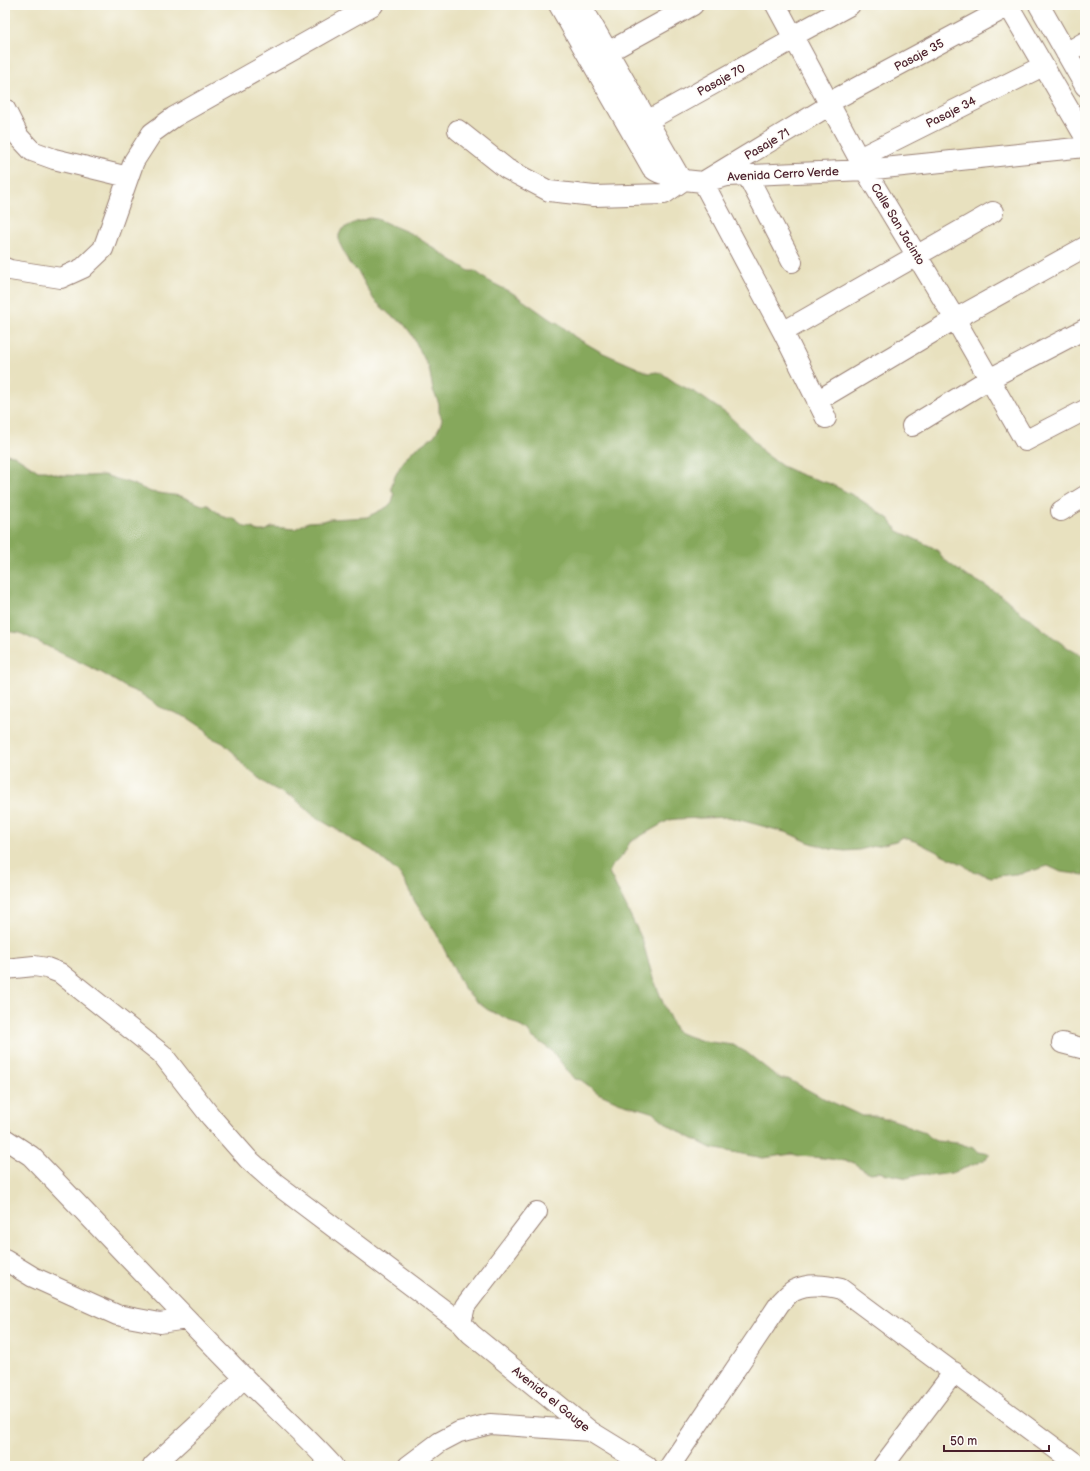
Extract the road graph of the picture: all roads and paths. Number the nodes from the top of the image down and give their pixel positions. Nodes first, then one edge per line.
1 (373, 5) edge
2 (558, 5) edge
3 (581, 5) edge
4 (693, 5) edge
5 (776, 5) edge
6 (850, 5) edge
7 (1039, 5) edge
8 (1008, 6) edge
9 (793, 38) junction
10 (1085, 42) edge
11 (608, 52) junction
12 (1066, 53) junction
13 (1043, 66) junction
14 (1085, 86) edge
15 (829, 104) junction
16 (5, 109) edge
17 (647, 122) junction
18 (458, 130) dead end
19 (1085, 137) edge
20 (1085, 147) edge
21 (862, 164) junction
22 (747, 175) junction
23 (128, 177) junction
24 (689, 179) junction
25 (993, 212) dead end
26 (1085, 247) edge
27 (917, 255) junction
28 (792, 262) dead end
29 (5, 268) edge
30 (955, 319) junction
31 (1085, 329) edge
32 (783, 332) junction
33 (989, 379) junction
34 (817, 401) junction
35 (1085, 410) edge
36 (826, 418) dead end
37 (912, 426) dead end
38 (1085, 496) edge
39 (1061, 511) dead end
40 (5, 969) edge
41 (1062, 1043) dead end
42 (1085, 1048) edge
43 (5, 1139) edge
44 (537, 1212) dead end
45 (5, 1260) edge
46 (186, 1318) junction
47 (462, 1323) junction
48 (954, 1372) junction
49 (244, 1378) junction
50 (590, 1431) junction
51 (153, 1466) edge
52 (333, 1466) edge
53 (408, 1466) edge
54 (647, 1466) edge
55 (670, 1466) edge
56 (883, 1466) edge
57 (1079, 1466) edge

1 - 23 street
2 - 24 street
3 - 11 street
4 - 11 street
5 - 9 street, Calle San Jacinto
6 - 9 street, Pasaje 70
7 - 12 street
8 - 13 street
8 - 15 street, Pasaje 35
9 - 15 street, Calle San Jacinto
9 - 17 street, Pasaje 70
10 - 12 street
11 - 17 street
12 - 14 street
13 - 19 street
13 - 21 street, Pasaje 34
15 - 21 street, Calle San Jacinto
15 - 24 street, Pasaje 71
16 - 23 street
17 - 24 street
18 - 24 street, Pasaje 71
20 - 21 street, Avenida Cerro Verde
21 - 22 street, Avenida Cerro Verde
21 - 27 street, Calle San Jacinto
22 - 24 street, Avenida Cerro Verde
22 - 28 street
23 - 29 street
24 - 32 street
25 - 27 street
26 - 30 street
27 - 30 street, Calle San Jacinto
27 - 32 street
30 - 33 street, Calle San Jacinto
30 - 34 street
31 - 33 street
32 - 34 street
33 - 35 street, Calle San Jacinto
33 - 37 street
34 - 36 street
38 - 39 street
40 - 47 street, Avenida el Gauge
41 - 42 street
43 - 46 street
44 - 47 street
45 - 46 street
46 - 49 street
47 - 50 street, Avenida el Gauge
48 - 55 street
48 - 56 street
48 - 57 street
49 - 51 street
49 - 52 street
50 - 53 street
50 - 54 street, Avenida el Gauge

